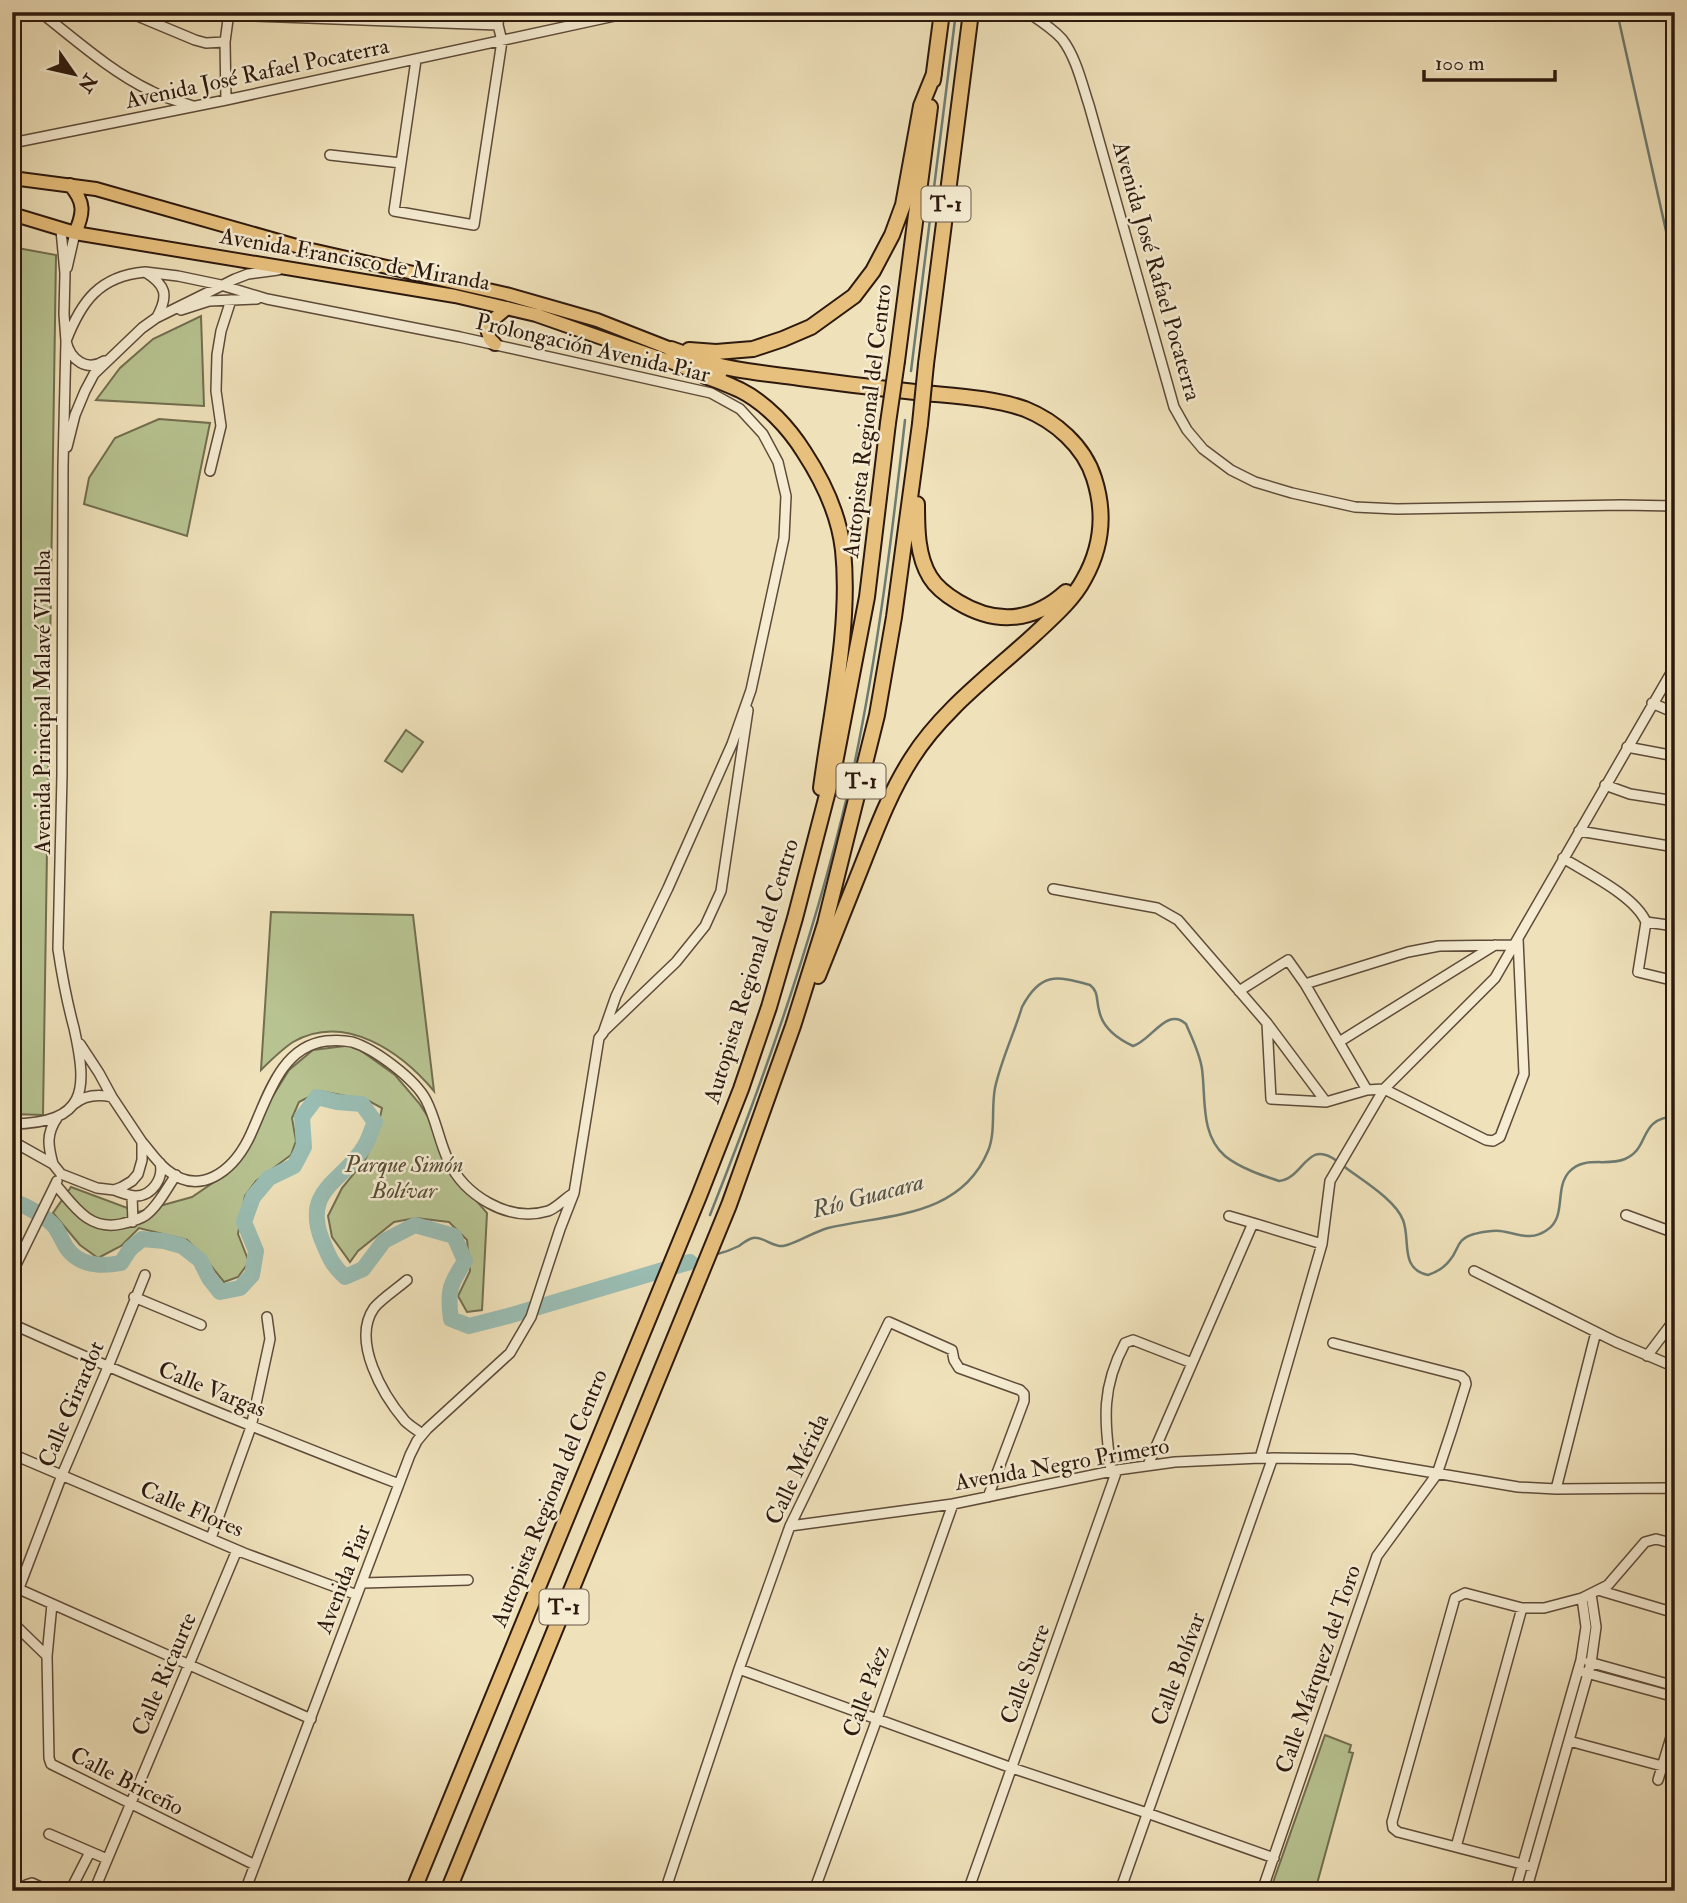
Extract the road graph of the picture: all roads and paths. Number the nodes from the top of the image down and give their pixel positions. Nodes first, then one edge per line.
1 (128, 12) edge
2 (499, 12) edge
3 (633, 12) edge
4 (942, 12) edge
5 (971, 12) edge
6 (1027, 12) edge
7 (42, 13) edge
8 (229, 14) edge
9 (323, 16) edge
10 (412, 17) edge
11 (498, 25) junction
12 (502, 41) junction
13 (225, 42) junction
14 (416, 60) junction
15 (934, 74) junction
16 (226, 100) junction
17 (194, 107) junction
18 (12, 143) edge
19 (330, 155) dead end
20 (401, 163) junction
21 (12, 178) edge
22 (70, 185) junction
23 (12, 214) edge
24 (61, 230) junction
25 (75, 233) junction
26 (304, 271) junction
27 (145, 272) junction
28 (65, 273) junction
29 (221, 285) junction
30 (267, 299) junction
31 (230, 300) junction
32 (508, 308) junction
33 (64, 314) junction
34 (75, 317) junction
35 (156, 318) junction
36 (66, 341) junction
37 (495, 344) junction
38 (671, 349) junction
39 (114, 355) junction
40 (685, 367) junction
41 (920, 425) junction
42 (63, 466) junction
43 (210, 471) dead end
44 (1675, 506) edge
45 (1675, 667) edge
46 (751, 690) junction
47 (1652, 704) junction
48 (1675, 713) edge
49 (1627, 747) junction
50 (1675, 756) edge
51 (1605, 785) junction
52 (1675, 801) edge
53 (1579, 831) junction
54 (1675, 847) edge
55 (1563, 858) junction
56 (1053, 889) dead end
57 (795, 918) junction
58 (1646, 922) junction
59 (1675, 926) edge
60 (1516, 942) junction
61 (1496, 944) junction
62 (1675, 981) edge
63 (1305, 984) junction
64 (1239, 991) junction
65 (1267, 1023) junction
66 (603, 1033) junction
67 (77, 1040) junction
68 (1339, 1042) junction
69 (1384, 1089) junction
70 (1367, 1090) junction
71 (112, 1097) junction
72 (1326, 1102) junction
73 (72, 1105) junction
74 (57, 1118) junction
75 (12, 1124) edge
76 (758, 1126) junction
77 (12, 1141) edge
78 (142, 1142) junction
79 (160, 1163) junction
80 (53, 1164) junction
81 (61, 1174) junction
82 (176, 1175) junction
83 (55, 1188) junction
84 (114, 1189) junction
85 (574, 1193) junction
86 (132, 1196) junction
87 (551, 1210) junction
88 (1626, 1214) dead end
89 (1229, 1216) dead end
90 (133, 1222) junction
91 (1254, 1223) junction
92 (560, 1229) junction
93 (1675, 1233) edge
94 (1322, 1244) junction
95 (1474, 1271) dead end
96 (12, 1273) edge
97 (145, 1275) dead end
98 (407, 1280) dead end
99 (134, 1297) junction
100 (267, 1317) dead end
101 (531, 1317) joint
102 (1675, 1319) edge
103 (12, 1324) edge
104 (201, 1325) dead end
105 (1595, 1332) junction
106 (1333, 1343) dead end
107 (1647, 1356) junction
108 (1192, 1363) junction
109 (108, 1367) junction
110 (1675, 1367) edge
111 (251, 1427) junction
112 (422, 1434) junction
113 (12, 1454) edge
114 (1259, 1458) junction
115 (1272, 1460) junction
116 (1148, 1465) junction
117 (1114, 1471) junction
118 (1437, 1474) junction
119 (62, 1475) junction
120 (399, 1484) junction
121 (1556, 1489) junction
122 (1675, 1489) edge
123 (988, 1497) junction
124 (953, 1504) junction
125 (790, 1527) junction
126 (211, 1538) junction
127 (1675, 1544) edge
128 (237, 1550) junction
129 (468, 1580) dead end
130 (363, 1583) junction
131 (16, 1587) edge
132 (1591, 1594) junction
133 (358, 1595) junction
134 (52, 1604) junction
135 (1522, 1608) junction
136 (1675, 1613) edge
137 (12, 1622) edge
138 (47, 1656) junction
139 (1581, 1660) junction
140 (1591, 1663) junction
141 (189, 1665) junction
142 (739, 1669) junction
143 (1583, 1672) junction
144 (1675, 1686) edge
145 (1675, 1697) edge
146 (311, 1719) junction
147 (877, 1719) junction
148 (1675, 1724) edge
149 (1569, 1741) junction
150 (1662, 1766) junction
151 (1013, 1768) junction
152 (1658, 1780) dead end
153 (130, 1804) junction
154 (1147, 1812) junction
155 (440, 1822) junction
156 (49, 1834) dead end
157 (1456, 1847) junction
158 (90, 1852) junction
159 (1274, 1858) junction
160 (107, 1859) junction
161 (1528, 1865) junction
162 (255, 1866) junction
163 (968, 1889) edge
164 (24, 1891) edge
165 (49, 1891) edge
166 (70, 1891) edge
167 (94, 1891) edge
168 (245, 1891) edge
169 (404, 1891) edge
170 (413, 1891) edge
171 (448, 1891) edge
172 (665, 1891) edge
173 (814, 1891) edge
174 (980, 1891) edge
175 (1120, 1891) edge
176 (1262, 1891) edge
177 (1376, 1891) edge
178 (1391, 1891) edge
179 (1516, 1891) edge
180 (1526, 1891) edge

1 - 13 street
2 - 11 street
3 - 12 street, Avenida José Rafael Pocaterra
4 - 15 highway, Autopista Regional del Centro / T-1
5 - 41 highway, T-1, bridge
6 - 44 street, Avenida José Rafael Pocaterra
7 - 17 street
8 - 9 street
8 - 13 street
9 - 10 street
10 - 11 street
11 - 12 street
12 - 14 street, Avenida José Rafael Pocaterra
12 - 20 street
13 - 16 street
14 - 16 street, Avenida José Rafael Pocaterra
14 - 20 street
15 - 38 highway
15 - 57 highway, Autopista Regional del Centro / T-1, bridge
16 - 17 street, Avenida José Rafael Pocaterra
17 - 18 street, Avenida José Rafael Pocaterra
19 - 20 street
21 - 22 main road, Avenida Francisco de Miranda
22 - 25 main road
22 - 38 main road, Avenida Francisco de Miranda
23 - 24 main road, Avenida Francisco de Miranda
24 - 25 main road, Avenida Francisco de Miranda
24 - 28 street, Avenida Principal Malavé Villalba
25 - 26 main road, Avenida Francisco de Miranda
25 - 28 street
26 - 29 street
26 - 32 main road, Avenida Francisco de Miranda
27 - 29 street
27 - 34 street
27 - 35 street
28 - 33 street, Avenida Principal Malavé Villalba
29 - 30 street
29 - 35 street
30 - 31 street
30 - 37 street, Prolongación Avenida Piar
31 - 35 street
31 - 43 street
32 - 37 main road
32 - 40 main road, Avenida Francisco de Miranda
33 - 34 street
33 - 36 street, Avenida Principal Malavé Villalba
34 - 36 street
35 - 39 street
36 - 39 street
36 - 42 street, Avenida Principal Malavé Villalba
37 - 46 street, Prolongación Avenida Piar
38 - 76 highway
39 - 42 street
40 - 41 highway
40 - 57 highway
41 - 76 highway, T-1
42 - 67 street, Avenida Principal Malavé Villalba
45 - 47 street
46 - 66 street, Prolongación Avenida Piar
46 - 66 street, Prolongación Avenida Piar
47 - 48 street
47 - 49 street
49 - 50 street
49 - 51 street
51 - 52 street
51 - 53 street
53 - 54 street
53 - 55 street
55 - 58 street
55 - 60 street
56 - 64 street
57 - 155 highway, Autopista Regional del Centro / T-1
58 - 59 street
58 - 62 street
60 - 61 street
60 - 69 street
60 - 69 street
61 - 63 street
61 - 68 street
63 - 64 street
63 - 68 street
64 - 65 street
65 - 72 street
65 - 72 street
66 - 85 street, Prolongación Avenida Piar
67 - 71 street
67 - 73 street, Avenida Principal Malavé Villalba
68 - 70 street
69 - 70 street
69 - 94 street
70 - 72 street
71 - 73 street
71 - 78 street
73 - 74 street
74 - 75 street
74 - 80 street
76 - 171 highway, T-1
77 - 80 street
78 - 79 street
78 - 84 street
79 - 82 street
79 - 86 street
80 - 81 street
81 - 83 street
81 - 84 street
82 - 87 street
82 - 90 street
83 - 90 street
83 - 96 street
84 - 86 street
85 - 87 street
85 - 92 street, Prolongación Avenida Piar
86 - 90 street
87 - 92 street
88 - 93 street
89 - 91 street
91 - 94 street
91 - 108 street
92 - 101 street, Prolongación Avenida Piar
94 - 114 street
95 - 105 street
97 - 99 street, Calle Girardot
98 - 112 street
99 - 104 street
99 - 109 street, Calle Girardot
100 - 111 street
101 - 112 street, Avenida Piar
102 - 107 street
103 - 109 street, Calle Vargas
105 - 107 street
105 - 121 street
106 - 118 street, Calle Márquez del Toro
107 - 110 street
108 - 116 street
108 - 117 street
109 - 111 street, Calle Vargas
109 - 119 street, Calle Girardot
111 - 120 street, Calle Vargas
111 - 126 street
112 - 120 street, Avenida Piar
113 - 119 street, Calle Flores
114 - 115 street, Avenida Negro Primero
114 - 116 street, Avenida Negro Primero
115 - 118 street, Avenida Negro Primero
115 - 154 street, Calle Bolívar
116 - 117 street, Avenida Negro Primero
117 - 123 street, Avenida Negro Primero
117 - 151 street, Calle Sucre
118 - 121 street, Avenida Negro Primero
118 - 159 street, Calle Márquez del Toro
119 - 126 street, Calle Flores
119 - 131 street, Calle Girardot
120 - 130 street, Avenida Piar
121 - 122 street, Avenida Negro Primero
123 - 124 street, Avenida Negro Primero
123 - 125 street, Calle Mérida
124 - 125 street, Avenida Negro Primero
124 - 147 street, Calle Páez
125 - 142 street, Calle Mérida
126 - 128 street, Calle Flores
127 - 132 street
128 - 133 street, Calle Flores
128 - 141 street, Calle Ricaurte
129 - 130 street
130 - 133 street, Avenida Piar
131 - 134 street
132 - 135 street
132 - 136 street
132 - 139 street
132 - 140 street
133 - 146 street, Avenida Piar
134 - 138 street, Calle Briceño
134 - 141 street
135 - 157 street
135 - 157 street
137 - 138 street
138 - 153 street, Calle Briceño
139 - 140 street
139 - 143 street
140 - 143 street
140 - 144 street
141 - 146 street
141 - 153 street, Calle Ricaurte
142 - 147 street
142 - 172 street, Calle Mérida
143 - 145 street
143 - 149 street
143 - 161 street
146 - 162 street, Avenida Piar
147 - 151 street
147 - 173 street, Calle Páez
148 - 150 street
149 - 150 street
149 - 161 street
150 - 152 street
151 - 154 street
151 - 163 street, Calle Sucre
153 - 160 street, Calle Ricaurte
153 - 162 street, Calle Briceño
154 - 159 street
154 - 175 street, Calle Bolívar
155 - 169 highway
155 - 170 highway, Autopista Regional del Centro / T-1
156 - 158 street
157 - 161 street
158 - 160 street
158 - 166 street
159 - 176 street, Calle Márquez del Toro
160 - 167 street, Calle Ricaurte
161 - 179 street
161 - 180 street
162 - 168 street, Avenida Piar
163 - 174 street
164 - 165 street
177 - 178 street

